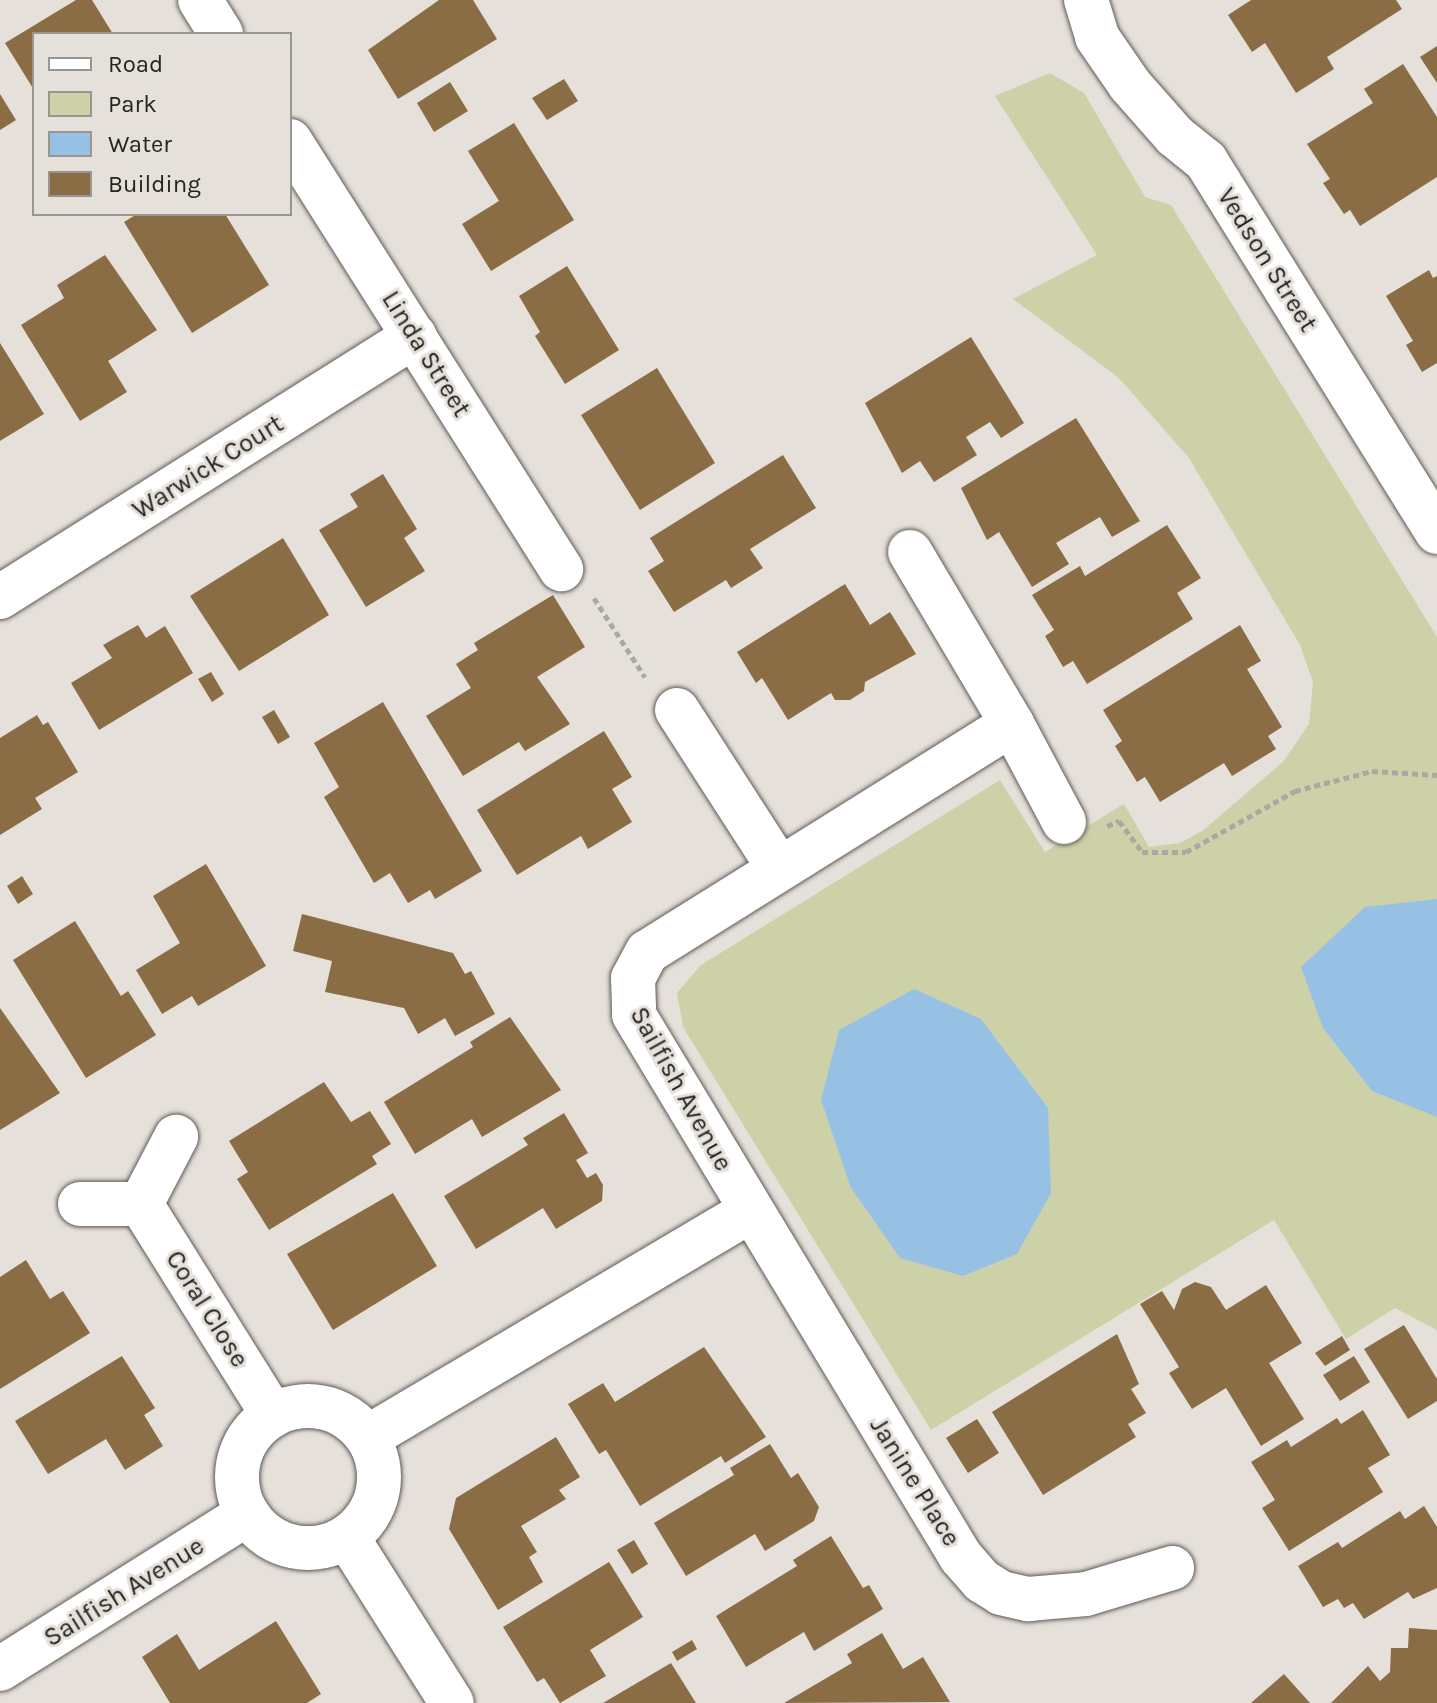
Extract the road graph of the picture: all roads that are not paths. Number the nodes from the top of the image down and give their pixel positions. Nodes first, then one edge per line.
1 (200, 0) edge
2 (1086, 0) edge
3 (220, 32) edge
4 (292, 144) edge
5 (415, 336) junction
6 (1437, 532) edge
7 (910, 552) dead end
8 (561, 569) road end
9 (0, 597) edge
10 (677, 710) road end
11 (1012, 724) junction
12 (1064, 822) road end
13 (779, 868) junction
14 (176, 1137) dead end
15 (80, 1204) dead end
16 (141, 1204) junction
17 (750, 1211) junction
18 (273, 1415) junction
19 (368, 1437) junction
20 (247, 1514) junction
21 (347, 1537) junction
22 (1172, 1568) dead end
23 (0, 1669) edge
24 (452, 1703) edge

1 - 3 street
2 - 6 street, Vedson Street
4 - 5 street, Linda Street
5 - 8 street, Linda Street
5 - 9 street, Warwick Court
7 - 11 street
10 - 13 street
11 - 12 street
11 - 13 street, Sailfish Avenue
13 - 17 street, Sailfish Avenue
14 - 16 street
15 - 16 street
16 - 18 street, Coral Close
17 - 19 street
17 - 22 street, Janine Place
18 - 19 street
18 - 20 street
19 - 21 street
20 - 21 street
20 - 23 street, Sailfish Avenue
21 - 24 street

